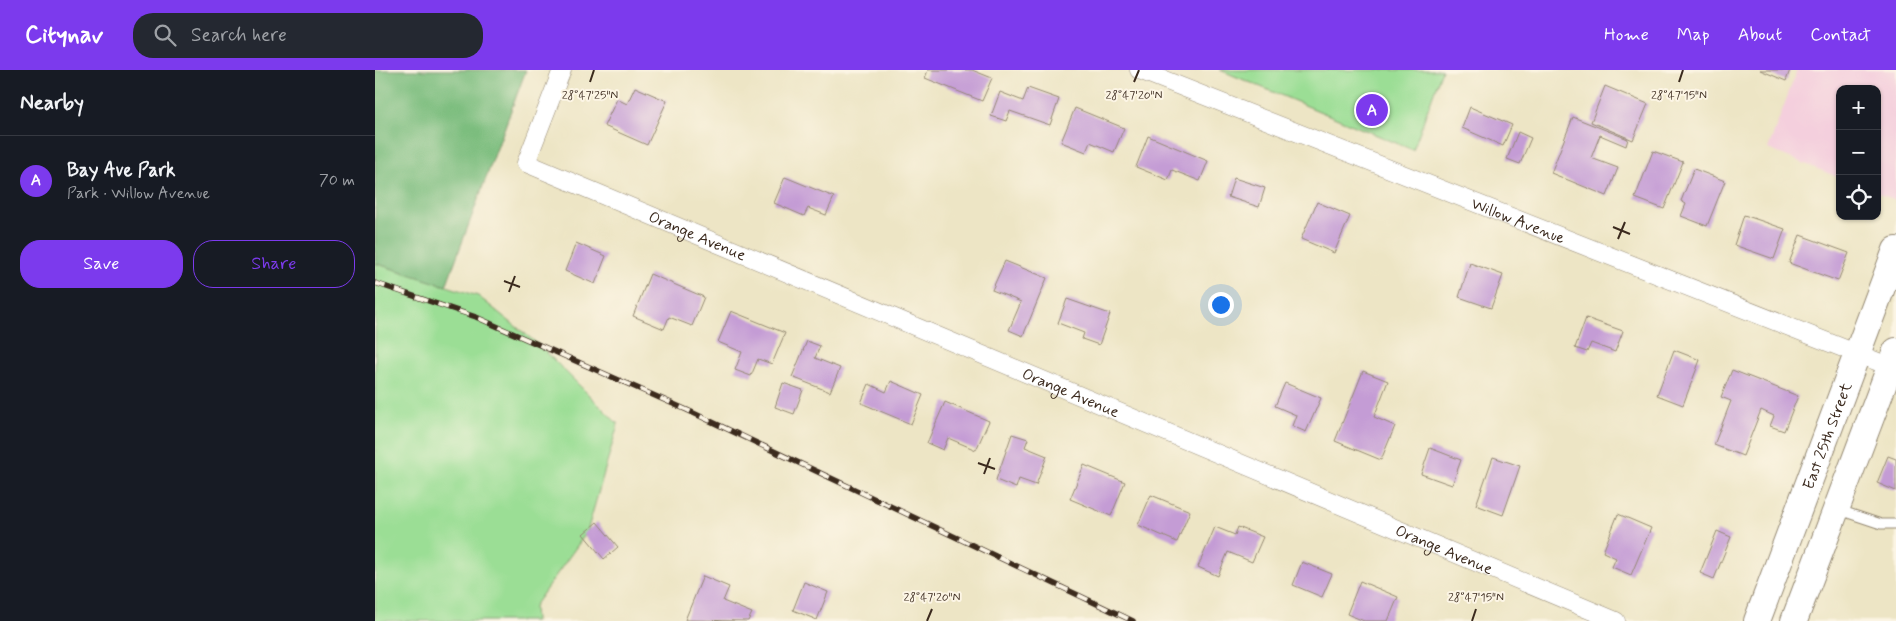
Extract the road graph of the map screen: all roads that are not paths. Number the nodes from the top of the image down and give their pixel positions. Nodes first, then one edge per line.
1 (562, 70) edge
2 (1139, 70) edge
3 (1896, 250) edge
4 (1857, 355) junction
5 (1894, 363) edge
6 (1837, 509) junction
7 (1896, 524) edge
8 (1615, 621) edge
9 (1757, 621) edge
10 (1794, 621) edge

1 - 8 street, Orange Avenue
2 - 4 street, Willow Avenue
3 - 4 main road, East 25th Street
4 - 5 street, Willow Avenue
4 - 9 main road, East 25th Street
5 - 6 main road, East 25th Street
6 - 7 lane
6 - 10 main road, East 25th Street

